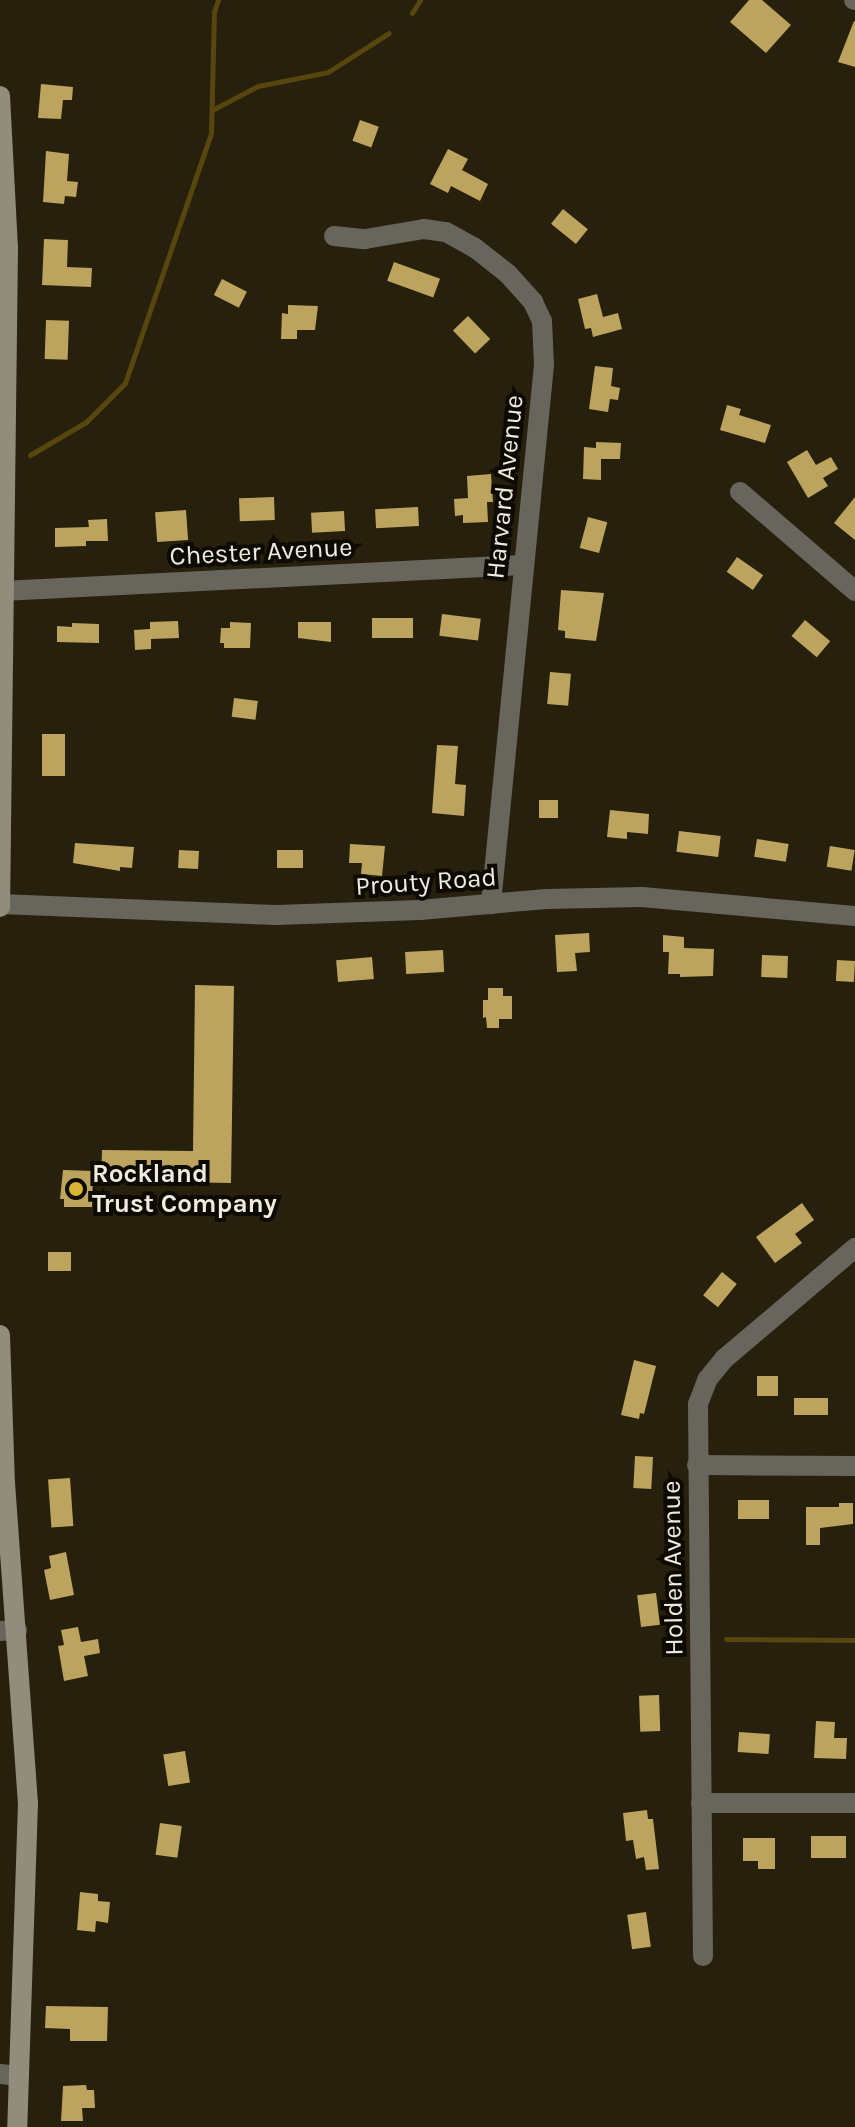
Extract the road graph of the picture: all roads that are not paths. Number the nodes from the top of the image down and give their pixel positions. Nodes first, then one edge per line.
1 (0, 96) edge
2 (334, 236) dead end
3 (3, 337) edge
4 (740, 492) dead end
5 (523, 565) junction
6 (2, 591) junction
7 (855, 591) edge
8 (491, 904) junction
9 (0, 906) edge
10 (855, 916) edge
11 (855, 1248) edge
12 (0, 1335) edge
13 (697, 1465) junction
14 (855, 1466) edge
15 (8, 1630) edge
16 (701, 1803) junction
17 (855, 1803) edge
18 (703, 1956) dead end
19 (10, 2075) edge
20 (17, 2127) edge

1 - 3 main road
2 - 5 street, Harvard Avenue
3 - 6 main road
4 - 7 street
5 - 6 street, Chester Avenue
5 - 8 street, Harvard Avenue
6 - 9 main road
8 - 9 street, Prouty Road
8 - 10 street, Prouty Road
11 - 13 street, Holden Avenue
12 - 15 main road
13 - 14 street
13 - 16 street, Holden Avenue
15 - 19 main road
16 - 17 street
16 - 18 street, Holden Avenue
19 - 20 main road

